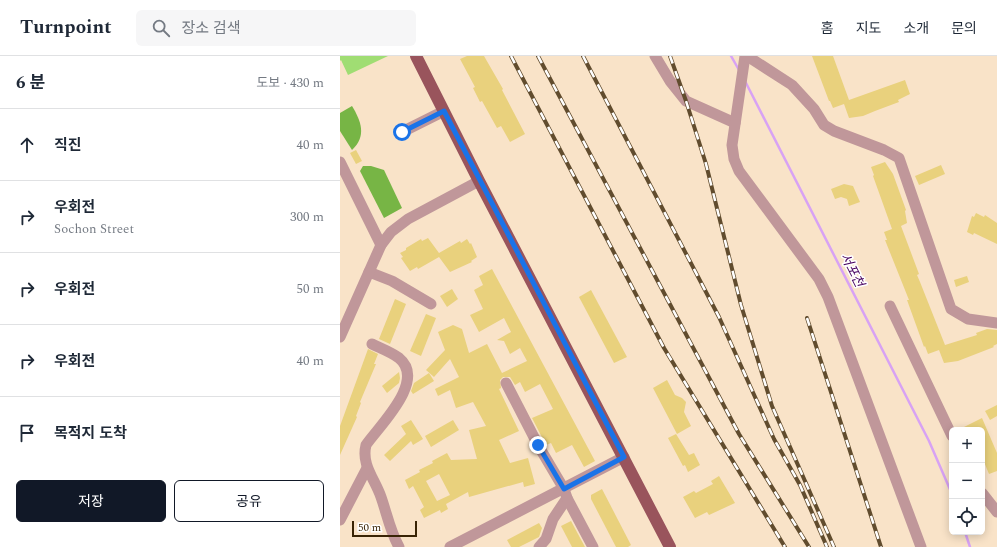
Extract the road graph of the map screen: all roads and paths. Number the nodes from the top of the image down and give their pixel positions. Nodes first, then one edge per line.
1 (416, 56) edge
2 (655, 56) edge
3 (745, 58) edge
4 (444, 111) junction
5 (735, 123) junction
6 (402, 132) dead end
7 (340, 163) edge
8 (479, 181) junction
9 (381, 245) junction
10 (369, 272) junction
11 (432, 304) dead end
12 (890, 306) dead end
13 (997, 323) edge
14 (340, 336) edge
15 (372, 344) dead end
16 (506, 383) dead end
17 (949, 430) edge
18 (624, 457) junction
19 (367, 468) junction
20 (565, 494) junction
21 (985, 497) edge
22 (997, 512) edge
23 (340, 520) edge
24 (399, 547) edge
25 (450, 547) edge
26 (539, 547) edge
27 (593, 547) edge
28 (670, 547) edge
29 (921, 547) edge

1 - 4 main road
2 - 5 street
3 - 5 street
3 - 13 street
4 - 6 street
4 - 8 main road
5 - 29 street
7 - 9 street
8 - 9 street
8 - 18 main road
9 - 10 street
10 - 11 street
10 - 14 street
12 - 17 street
15 - 19 street
16 - 20 street
18 - 20 street
18 - 28 main road
19 - 23 street
19 - 24 street
20 - 25 street
20 - 26 street
20 - 27 street
21 - 22 street

